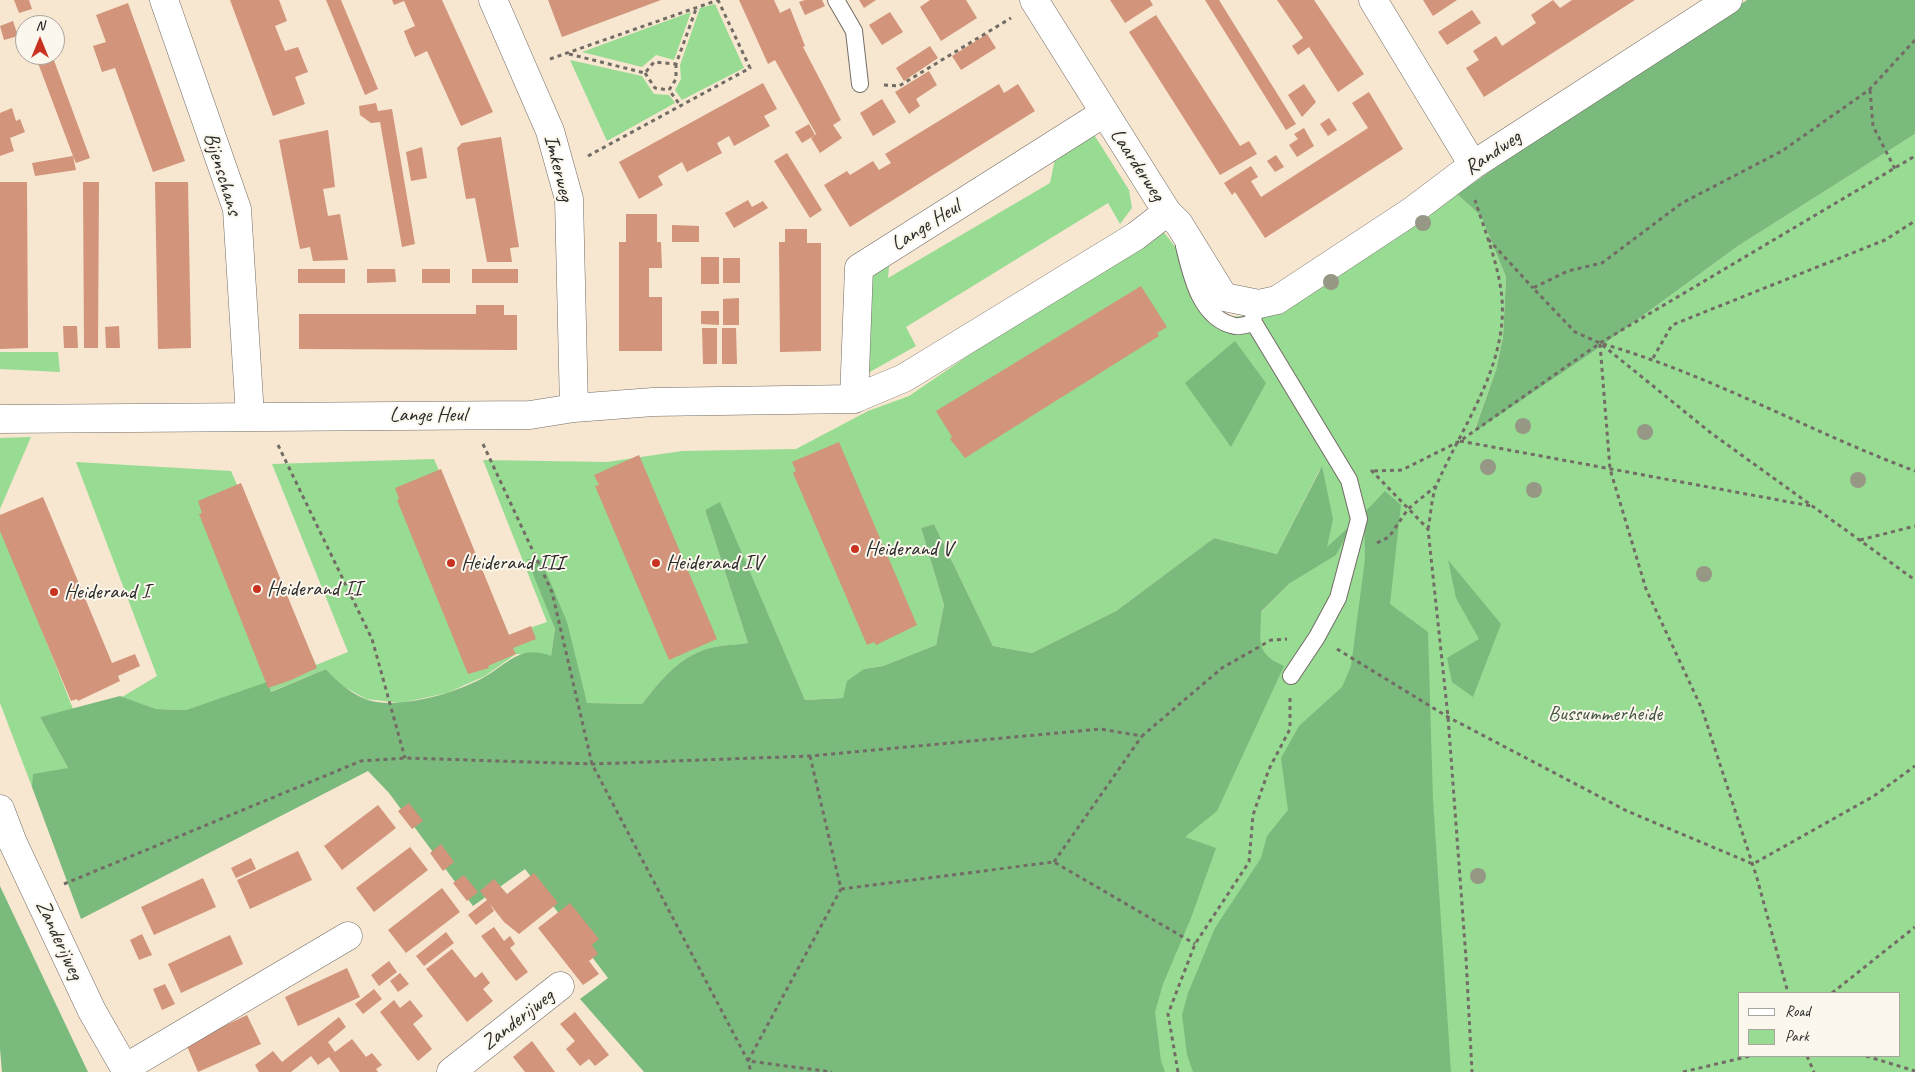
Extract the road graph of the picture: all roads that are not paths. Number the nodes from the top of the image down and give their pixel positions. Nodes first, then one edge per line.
1 (164, 0) edge
2 (493, 0) edge
3 (836, 0) edge
4 (1373, 0) edge
5 (1728, 0) edge
6 (1035, 1) edge
7 (860, 84) road end
8 (1104, 114) junction
9 (1473, 165) junction
10 (1173, 218) junction
11 (1254, 310) junction
12 (573, 397) junction
13 (854, 399) junction
14 (256, 416) junction
15 (0, 419) edge
16 (1291, 676) road end
17 (0, 809) edge
18 (348, 936) dead end
19 (560, 986) dead end
20 (126, 1070) edge
21 (451, 1072) edge

1 - 14 street, Bijenschans
2 - 12 street, Imkerweg
3 - 7 lane
4 - 9 street
5 - 9 street, Randweg
6 - 8 street, Laarderweg
8 - 10 street, Laarderweg
8 - 13 street, Lange Heul
9 - 11 street, Randweg
10 - 11 street, Laarderweg
10 - 13 street, Lange Heul
11 - 16 lane
12 - 13 street, Lange Heul
12 - 14 street, Lange Heul
14 - 15 street, Lange Heul
17 - 20 street, Zanderijweg
18 - 20 street, Zanderijweg
19 - 21 street, Zanderijweg

